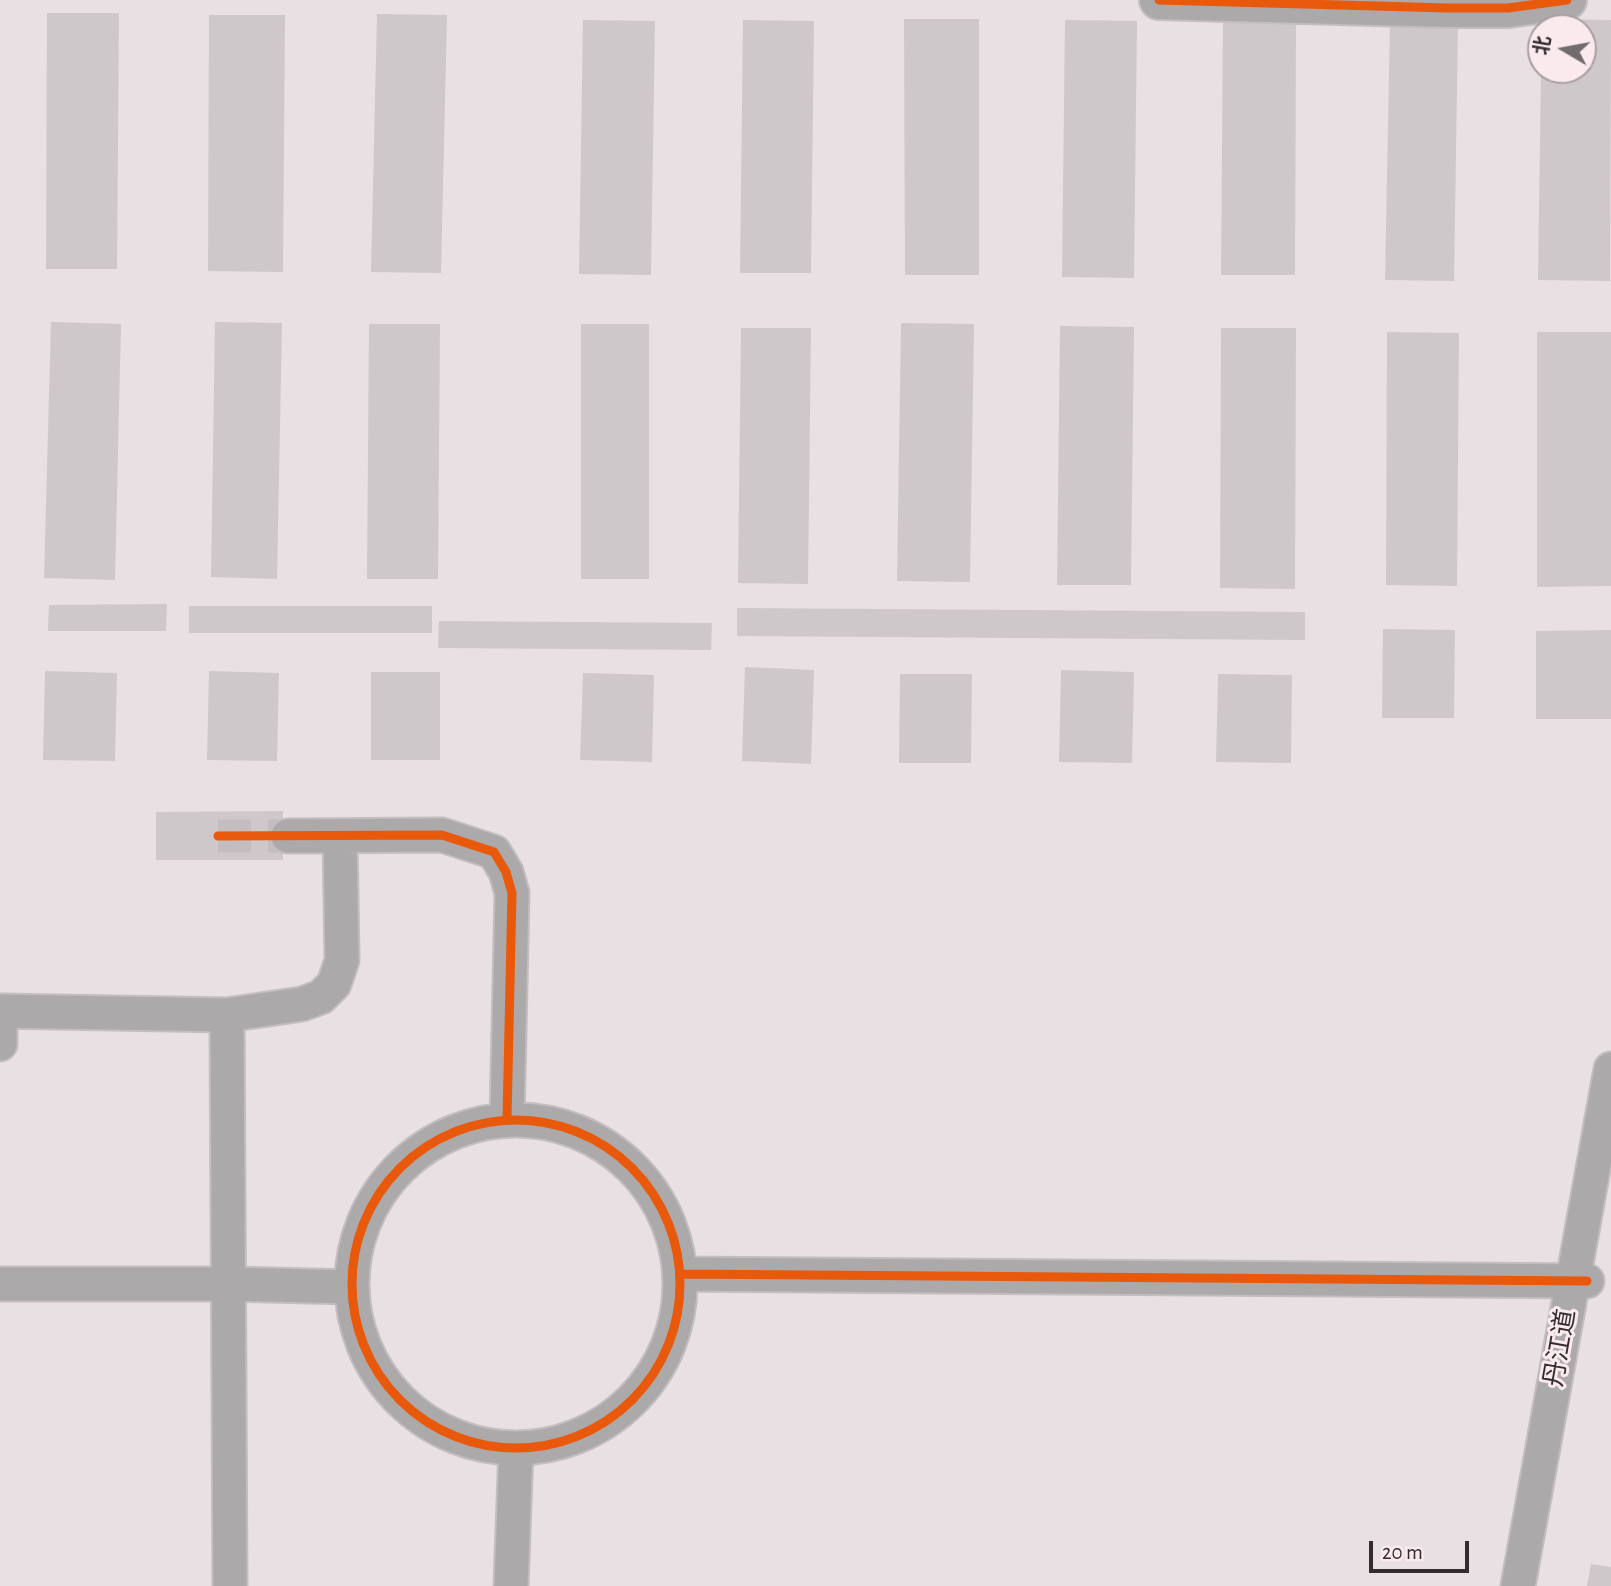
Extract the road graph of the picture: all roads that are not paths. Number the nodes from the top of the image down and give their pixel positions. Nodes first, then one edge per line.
1 (1159, 0) edge
2 (1567, 0) edge
3 (288, 836) tunnel mouth
4 (340, 836) junction
5 (0, 1011) edge
6 (227, 1015) junction
7 (0, 1017) edge
8 (0, 1044) edge
9 (1611, 1069) edge
10 (507, 1119) junction
11 (1607, 1151) edge
12 (680, 1274) junction
13 (1580, 1280) junction
14 (0, 1284) edge
15 (229, 1284) junction
16 (352, 1287) junction
17 (516, 1448) junction
18 (230, 1586) edge
19 (511, 1586) edge
20 (1518, 1586) edge
21 (1532, 1586) edge

1 - 2 street
3 - 4 street
4 - 6 street
4 - 10 street
5 - 6 street
6 - 15 street
7 - 8 street
9 - 11 street, 丹江道
10 - 12 street
10 - 16 street
11 - 13 street, 丹江道
12 - 13 street
12 - 17 street
13 - 20 street, 丹江道
13 - 21 street, 丹江道
14 - 15 street
15 - 16 street
15 - 18 street
16 - 17 street
17 - 19 street

